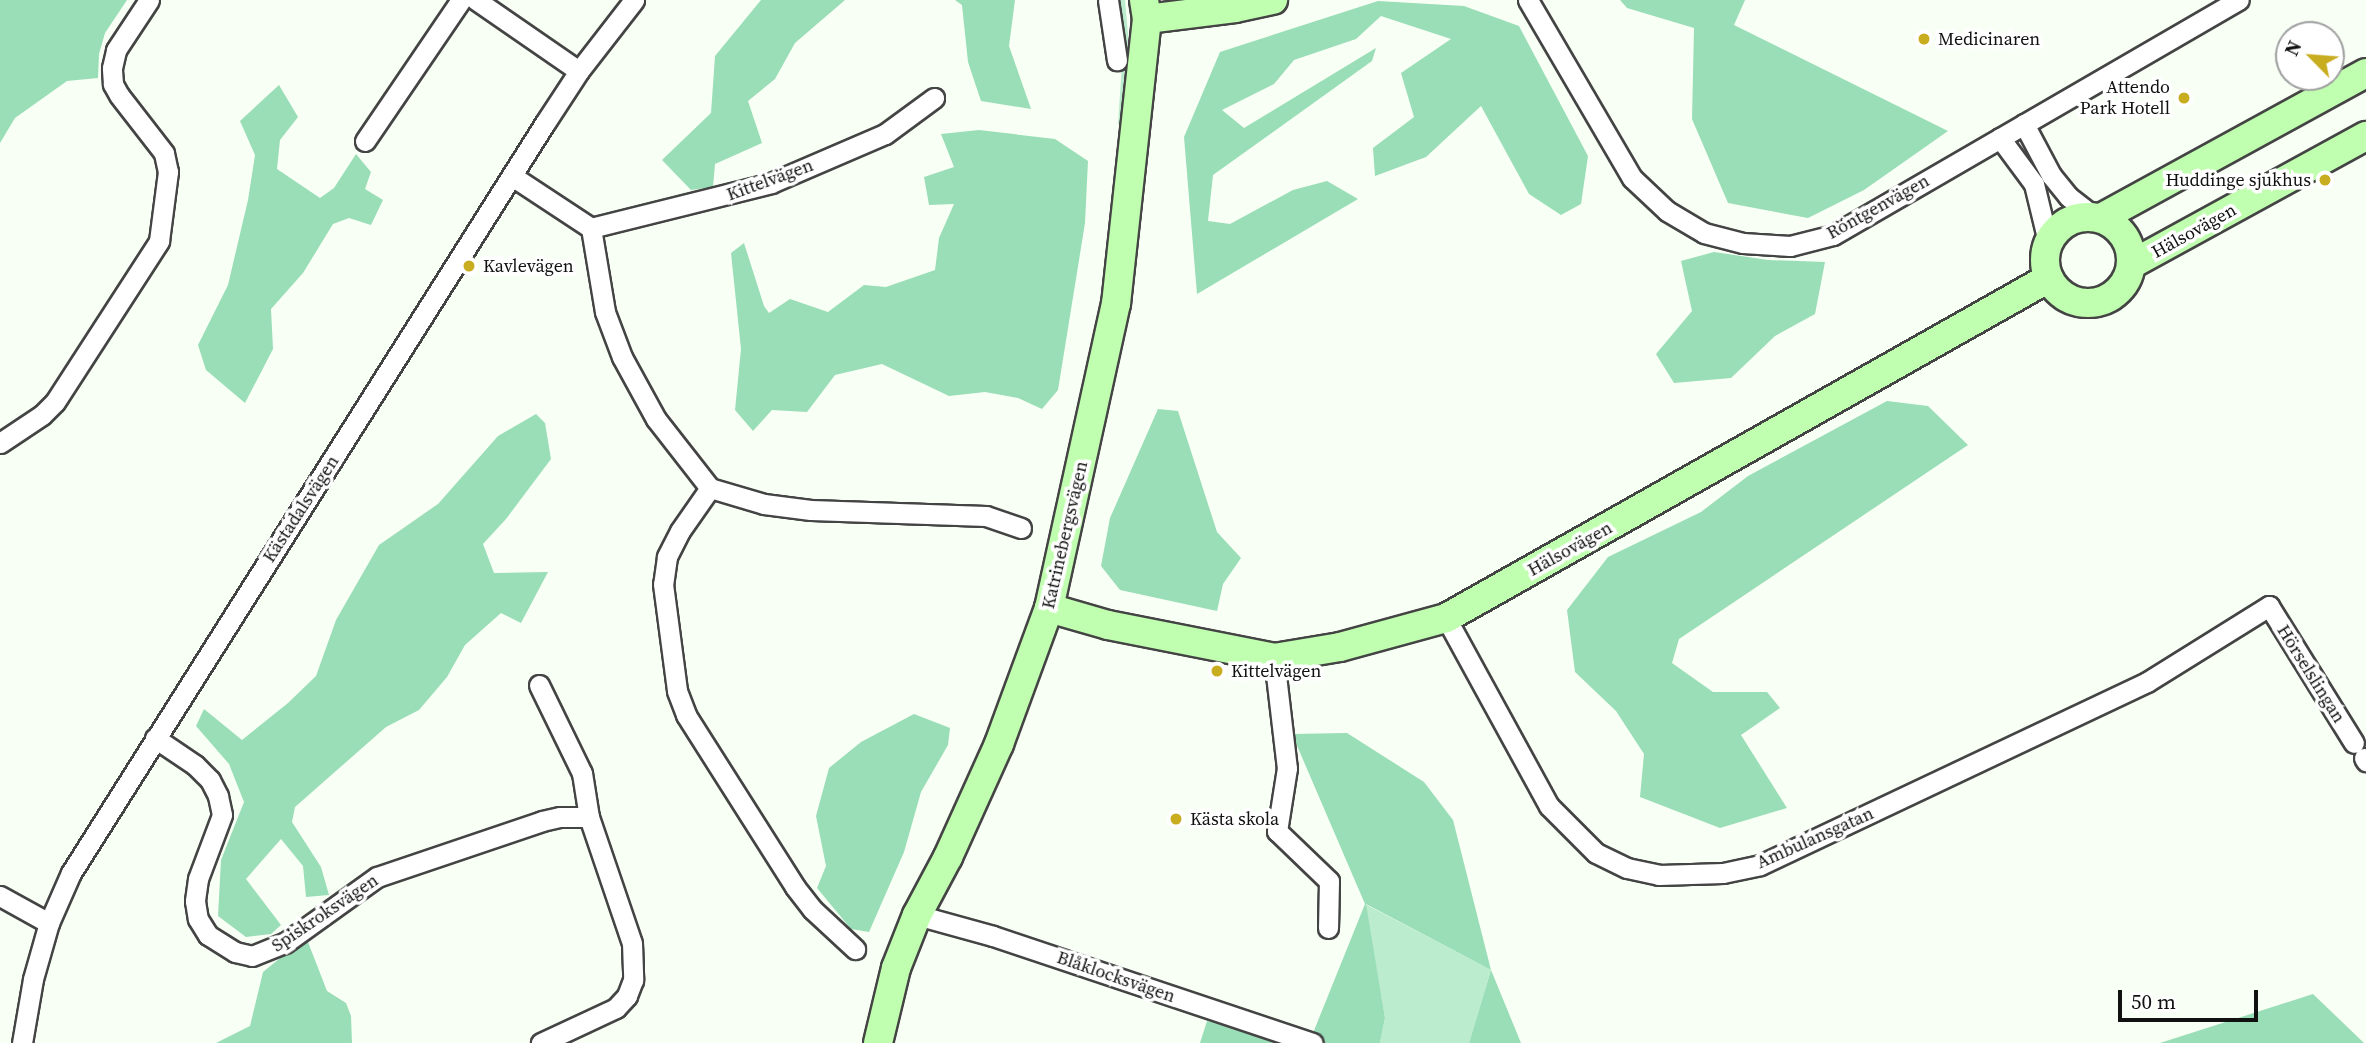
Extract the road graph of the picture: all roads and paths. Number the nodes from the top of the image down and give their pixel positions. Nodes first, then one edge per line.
1 (149, 0) edge
2 (461, 0) edge
3 (476, 0) edge
4 (634, 0) edge
5 (1108, 0) edge
6 (1273, 0) edge
7 (1528, 0) edge
8 (2231, 3) edge
9 (1146, 10) edge
10 (1117, 60) dead end
11 (579, 71) junction
12 (2366, 73) edge
13 (934, 98) dead end
14 (2024, 124) junction
15 (2366, 136) edge
16 (2000, 138) junction
17 (365, 141) dead end
18 (512, 176) junction
19 (2097, 217) junction
20 (591, 228) junction
21 (2048, 242) junction
22 (2132, 264) junction
23 (2049, 278) junction
24 (0, 443) edge
25 (710, 488) junction
26 (1021, 528) dead end
27 (2269, 606) joint
28 (1049, 608) junction
29 (1446, 618) junction
30 (1274, 658) junction
31 (539, 685) dead end
32 (155, 738) junction
33 (2361, 754) edge
34 (589, 817) junction
35 (0, 896) edge
36 (918, 915) junction
37 (49, 923) junction
38 (1328, 928) dead end
39 (855, 949) dead end
40 (22, 1043) edge
41 (541, 1043) edge
42 (878, 1043) edge
43 (1313, 1043) edge

1 - 24 street
2 - 17 street
3 - 11 street
4 - 11 street, Kästadalsvägen
5 - 10 street
6 - 9 street
7 - 16 street, Röntgenvägen
8 - 14 street, Röntgenvägen
9 - 28 street, Katrinebergsvägen
11 - 18 street, Kästadalsvägen
12 - 19 street
13 - 20 street, Kittelvägen
14 - 16 street, Röntgenvägen
14 - 19 street
15 - 22 street, Hälsovägen
16 - 21 street
18 - 20 street
18 - 32 street, Kästadalsvägen
19 - 21 street
19 - 22 street
20 - 25 street
21 - 23 street
22 - 23 street
23 - 29 street, Hälsovägen
25 - 26 street
25 - 39 street
27 - 29 street, Ambulansgatan
27 - 33 street, Hörselslingan
28 - 30 street, Hälsovägen
28 - 36 street, Katrinebergsvägen
29 - 30 street, Hälsovägen
30 - 38 street
31 - 34 street
32 - 34 street, Spiskroksvägen
32 - 37 street, Kästadalsvägen
34 - 41 street
35 - 37 street
36 - 42 street, Katrinebergsvägen
36 - 43 street, Blåklocksvägen
37 - 40 street, Kästadalsvägen

